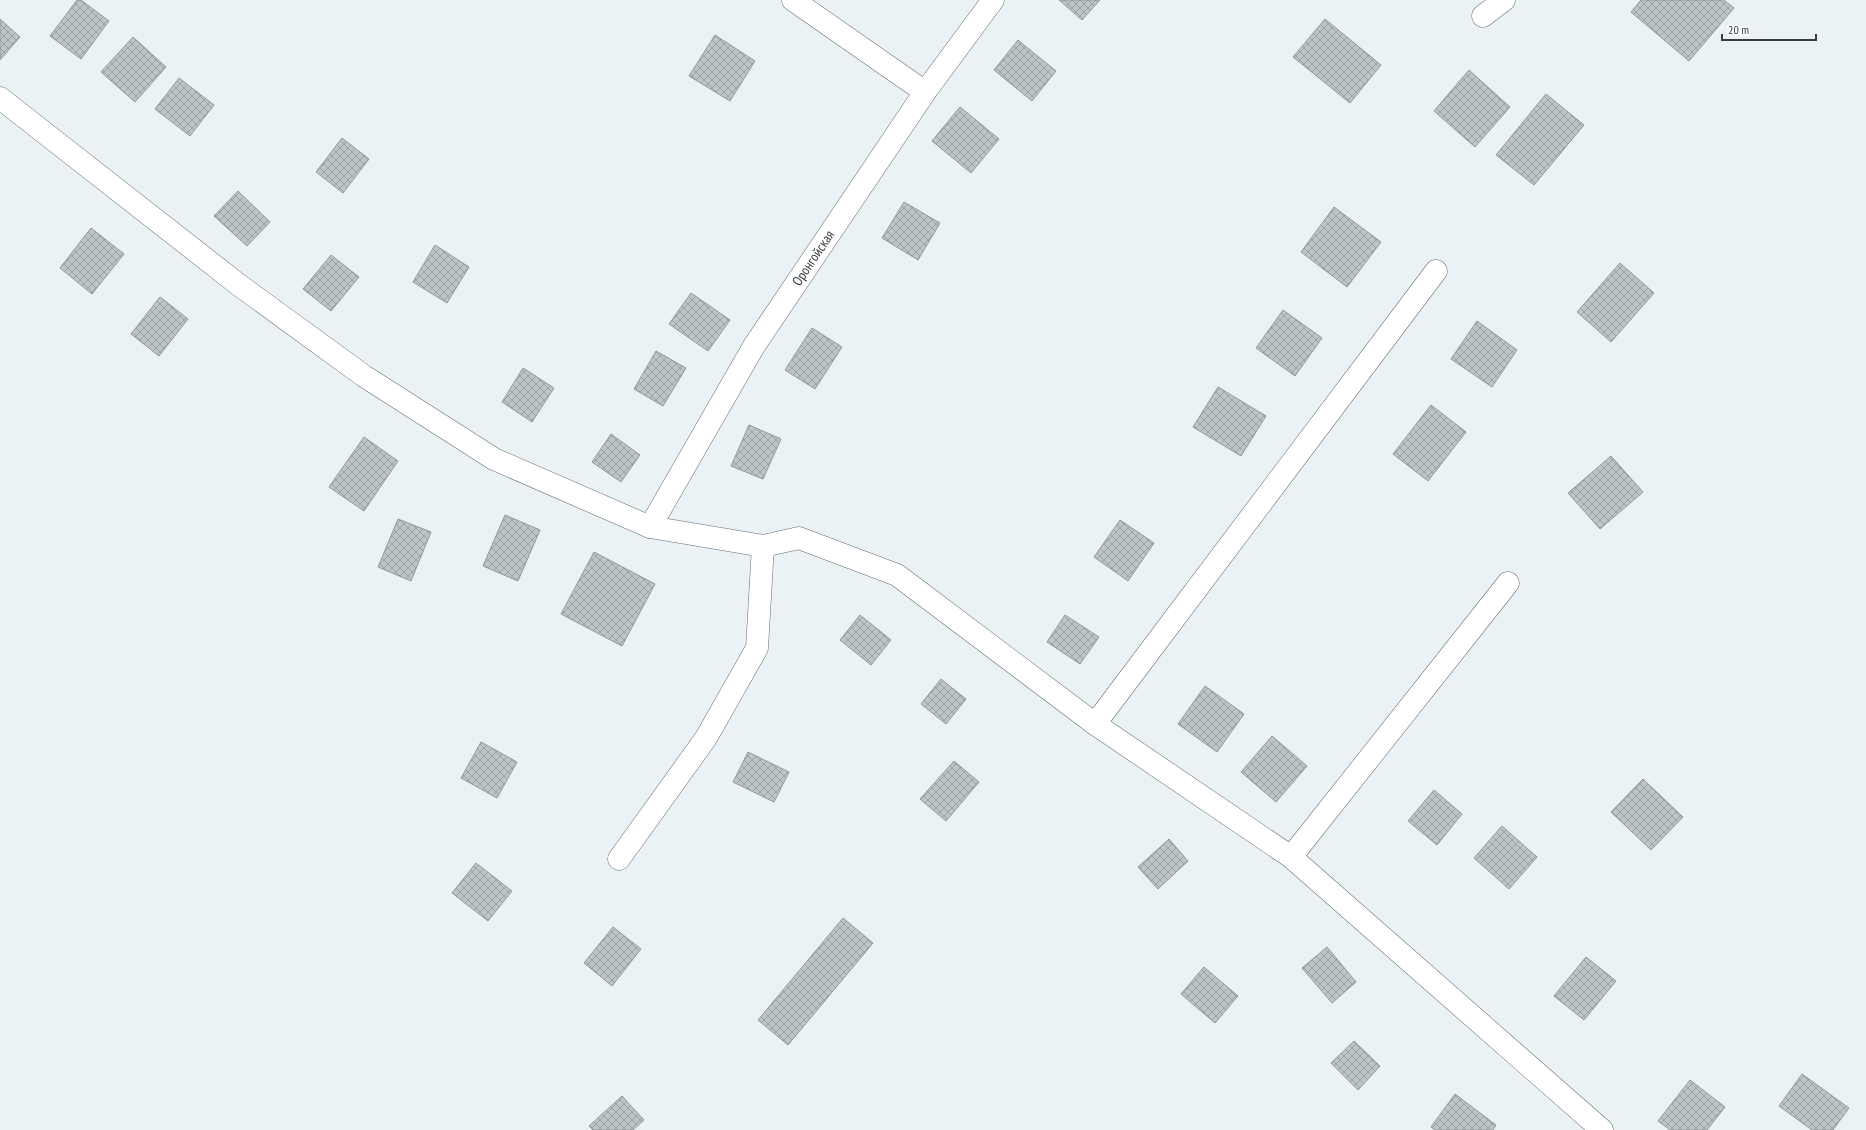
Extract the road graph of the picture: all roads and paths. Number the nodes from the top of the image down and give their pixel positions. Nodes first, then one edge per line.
1 (793, 0) edge
2 (993, 0) edge
3 (1504, 0) edge
4 (1484, 16) dead end
5 (925, 92) junction
6 (0, 98) edge
7 (1436, 272) dead end
8 (650, 527) junction
9 (764, 546) junction
10 (1508, 583) dead end
11 (1095, 724) junction
12 (1291, 857) junction
13 (619, 859) dead end
14 (1602, 1130) edge

1 - 5 street
2 - 5 street, Оронгойская
3 - 4 street
5 - 8 street, Оронгойская
6 - 8 street
7 - 11 street
8 - 9 street
9 - 11 street
9 - 13 street
10 - 12 street
11 - 12 street
12 - 14 street

